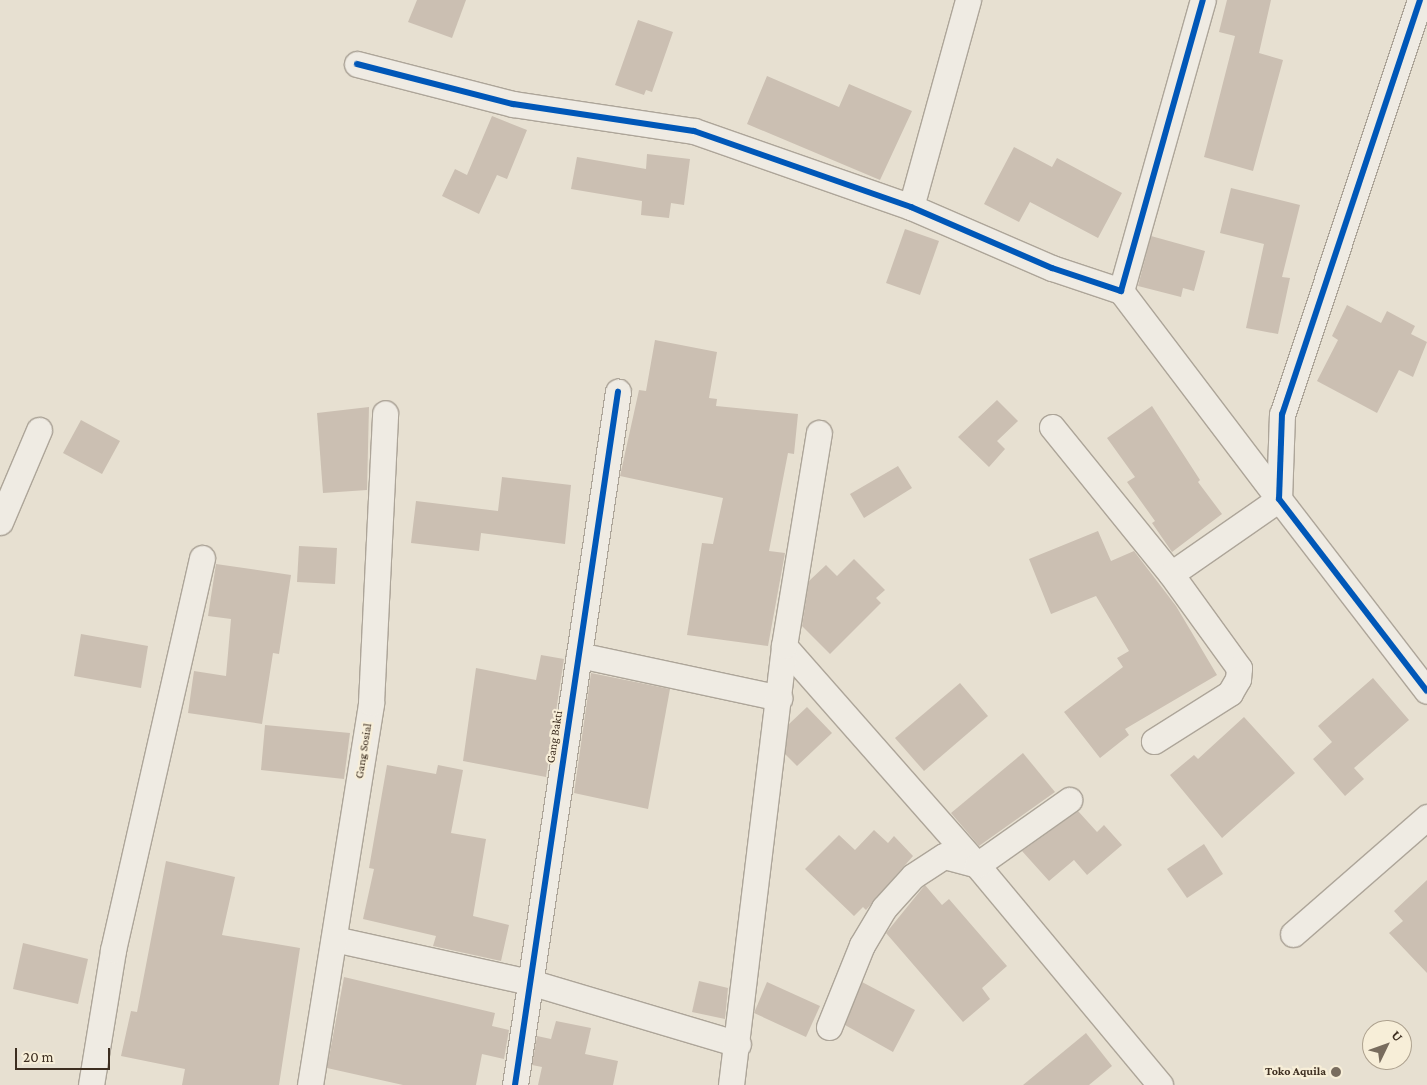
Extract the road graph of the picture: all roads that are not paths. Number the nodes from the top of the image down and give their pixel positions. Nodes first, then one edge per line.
1 (968, 0) edge
2 (1203, 0) edge
3 (1420, 0) edge
4 (357, 64) dead end
5 (911, 207) junction
6 (1121, 291) junction
7 (618, 392) dead end
8 (385, 413) dead end
9 (1052, 427) dead end
10 (39, 430) dead end
11 (819, 434) dead end
12 (1279, 499) junction
13 (0, 522) edge
14 (202, 558) dead end
15 (1171, 574) junction
16 (784, 646) junction
17 (579, 655) junction
18 (1427, 691) edge
19 (779, 698) junction
20 (1154, 741) dead end
21 (1069, 800) dead end
22 (1427, 817) edge
23 (977, 865) junction
24 (1293, 934) dead end
25 (334, 939) junction
26 (530, 982) junction
27 (830, 1027) dead end
28 (738, 1044) junction
29 (91, 1085) edge
30 (310, 1085) edge
31 (515, 1085) edge
32 (731, 1085) edge
33 (1160, 1085) edge

1 - 5 street
2 - 6 street
3 - 12 street
4 - 5 street
5 - 6 street
6 - 12 street
7 - 17 street, Gang Bakti
8 - 25 street, Gang Sosial
9 - 15 street
10 - 13 street
11 - 16 street
12 - 15 street
12 - 18 street
14 - 29 street
15 - 20 street
16 - 19 street
16 - 23 street
17 - 19 street
17 - 26 street, Gang Bakti
19 - 28 street
21 - 23 street
22 - 24 street
23 - 27 street
23 - 33 street
25 - 26 street
25 - 30 street, Gang Sosial
26 - 28 street
26 - 31 street, Gang Bakti
28 - 32 street

